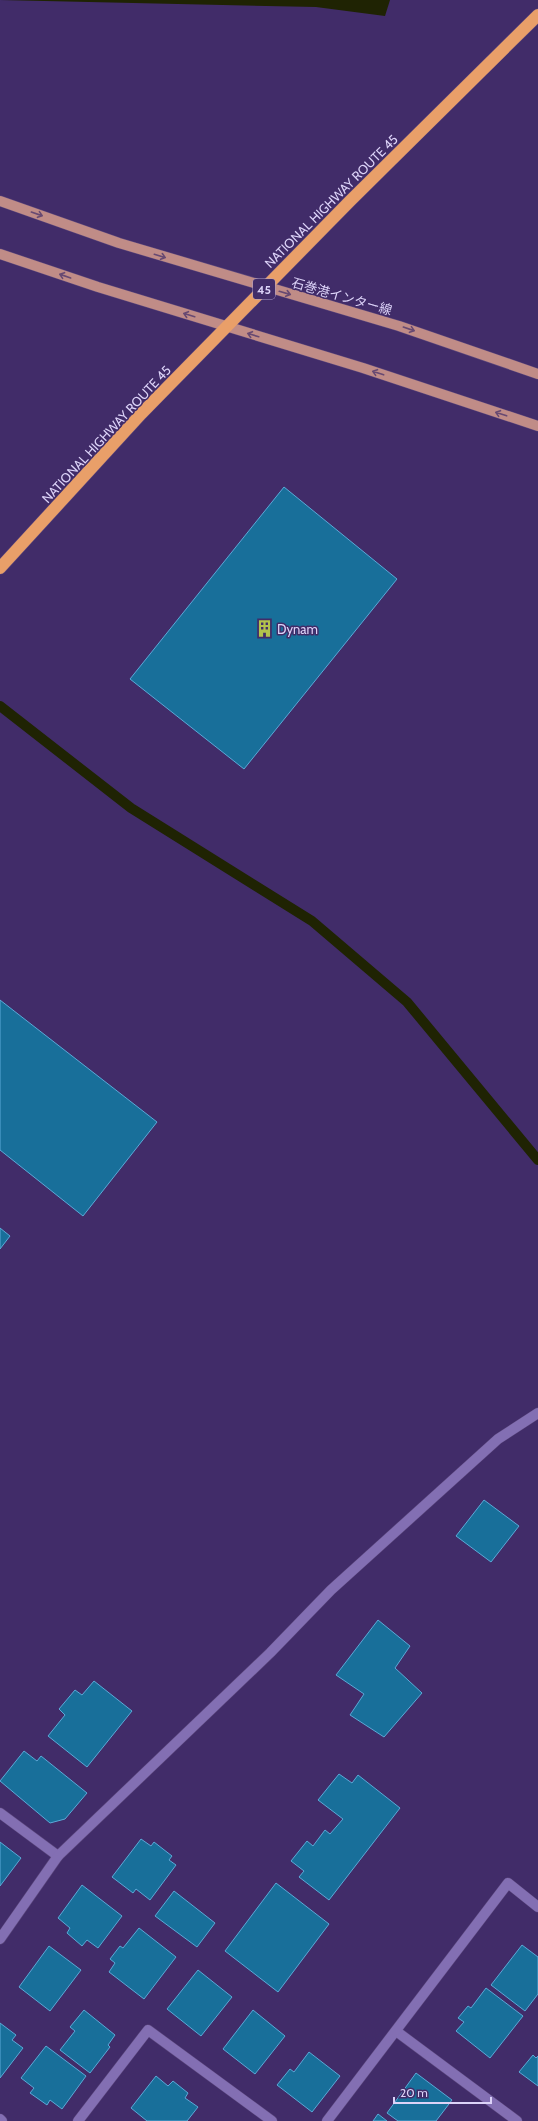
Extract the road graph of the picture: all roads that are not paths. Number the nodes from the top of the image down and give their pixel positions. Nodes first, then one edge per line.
1 (537, 16) edge
2 (0, 201) edge
3 (0, 254) edge
4 (266, 287) junction
5 (227, 327) junction
6 (538, 374) edge
7 (538, 426) edge
8 (0, 568) edge
9 (538, 1413) edge
10 (0, 1812) edge
11 (58, 1856) junction
12 (538, 1907) edge
13 (0, 1939) edge
14 (396, 2031) junction
15 (78, 2121) edge
16 (272, 2121) edge
17 (327, 2121) edge
18 (517, 2121) edge

1 - 4 highway, NATIONAL HIGHWAY ROUTE 45 / 45
2 -> 4 main road, 石巻港インター線
5 -> 3 main road
4 - 5 highway, NATIONAL HIGHWAY ROUTE 45 / 45
4 -> 6 main road, 石巻港インター線
7 -> 5 main road
5 - 8 highway, NATIONAL HIGHWAY ROUTE 45 / 45
9 - 11 street
10 - 11 street
11 - 13 street
12 - 14 street
14 - 17 street
14 - 18 street
15 - 16 street

